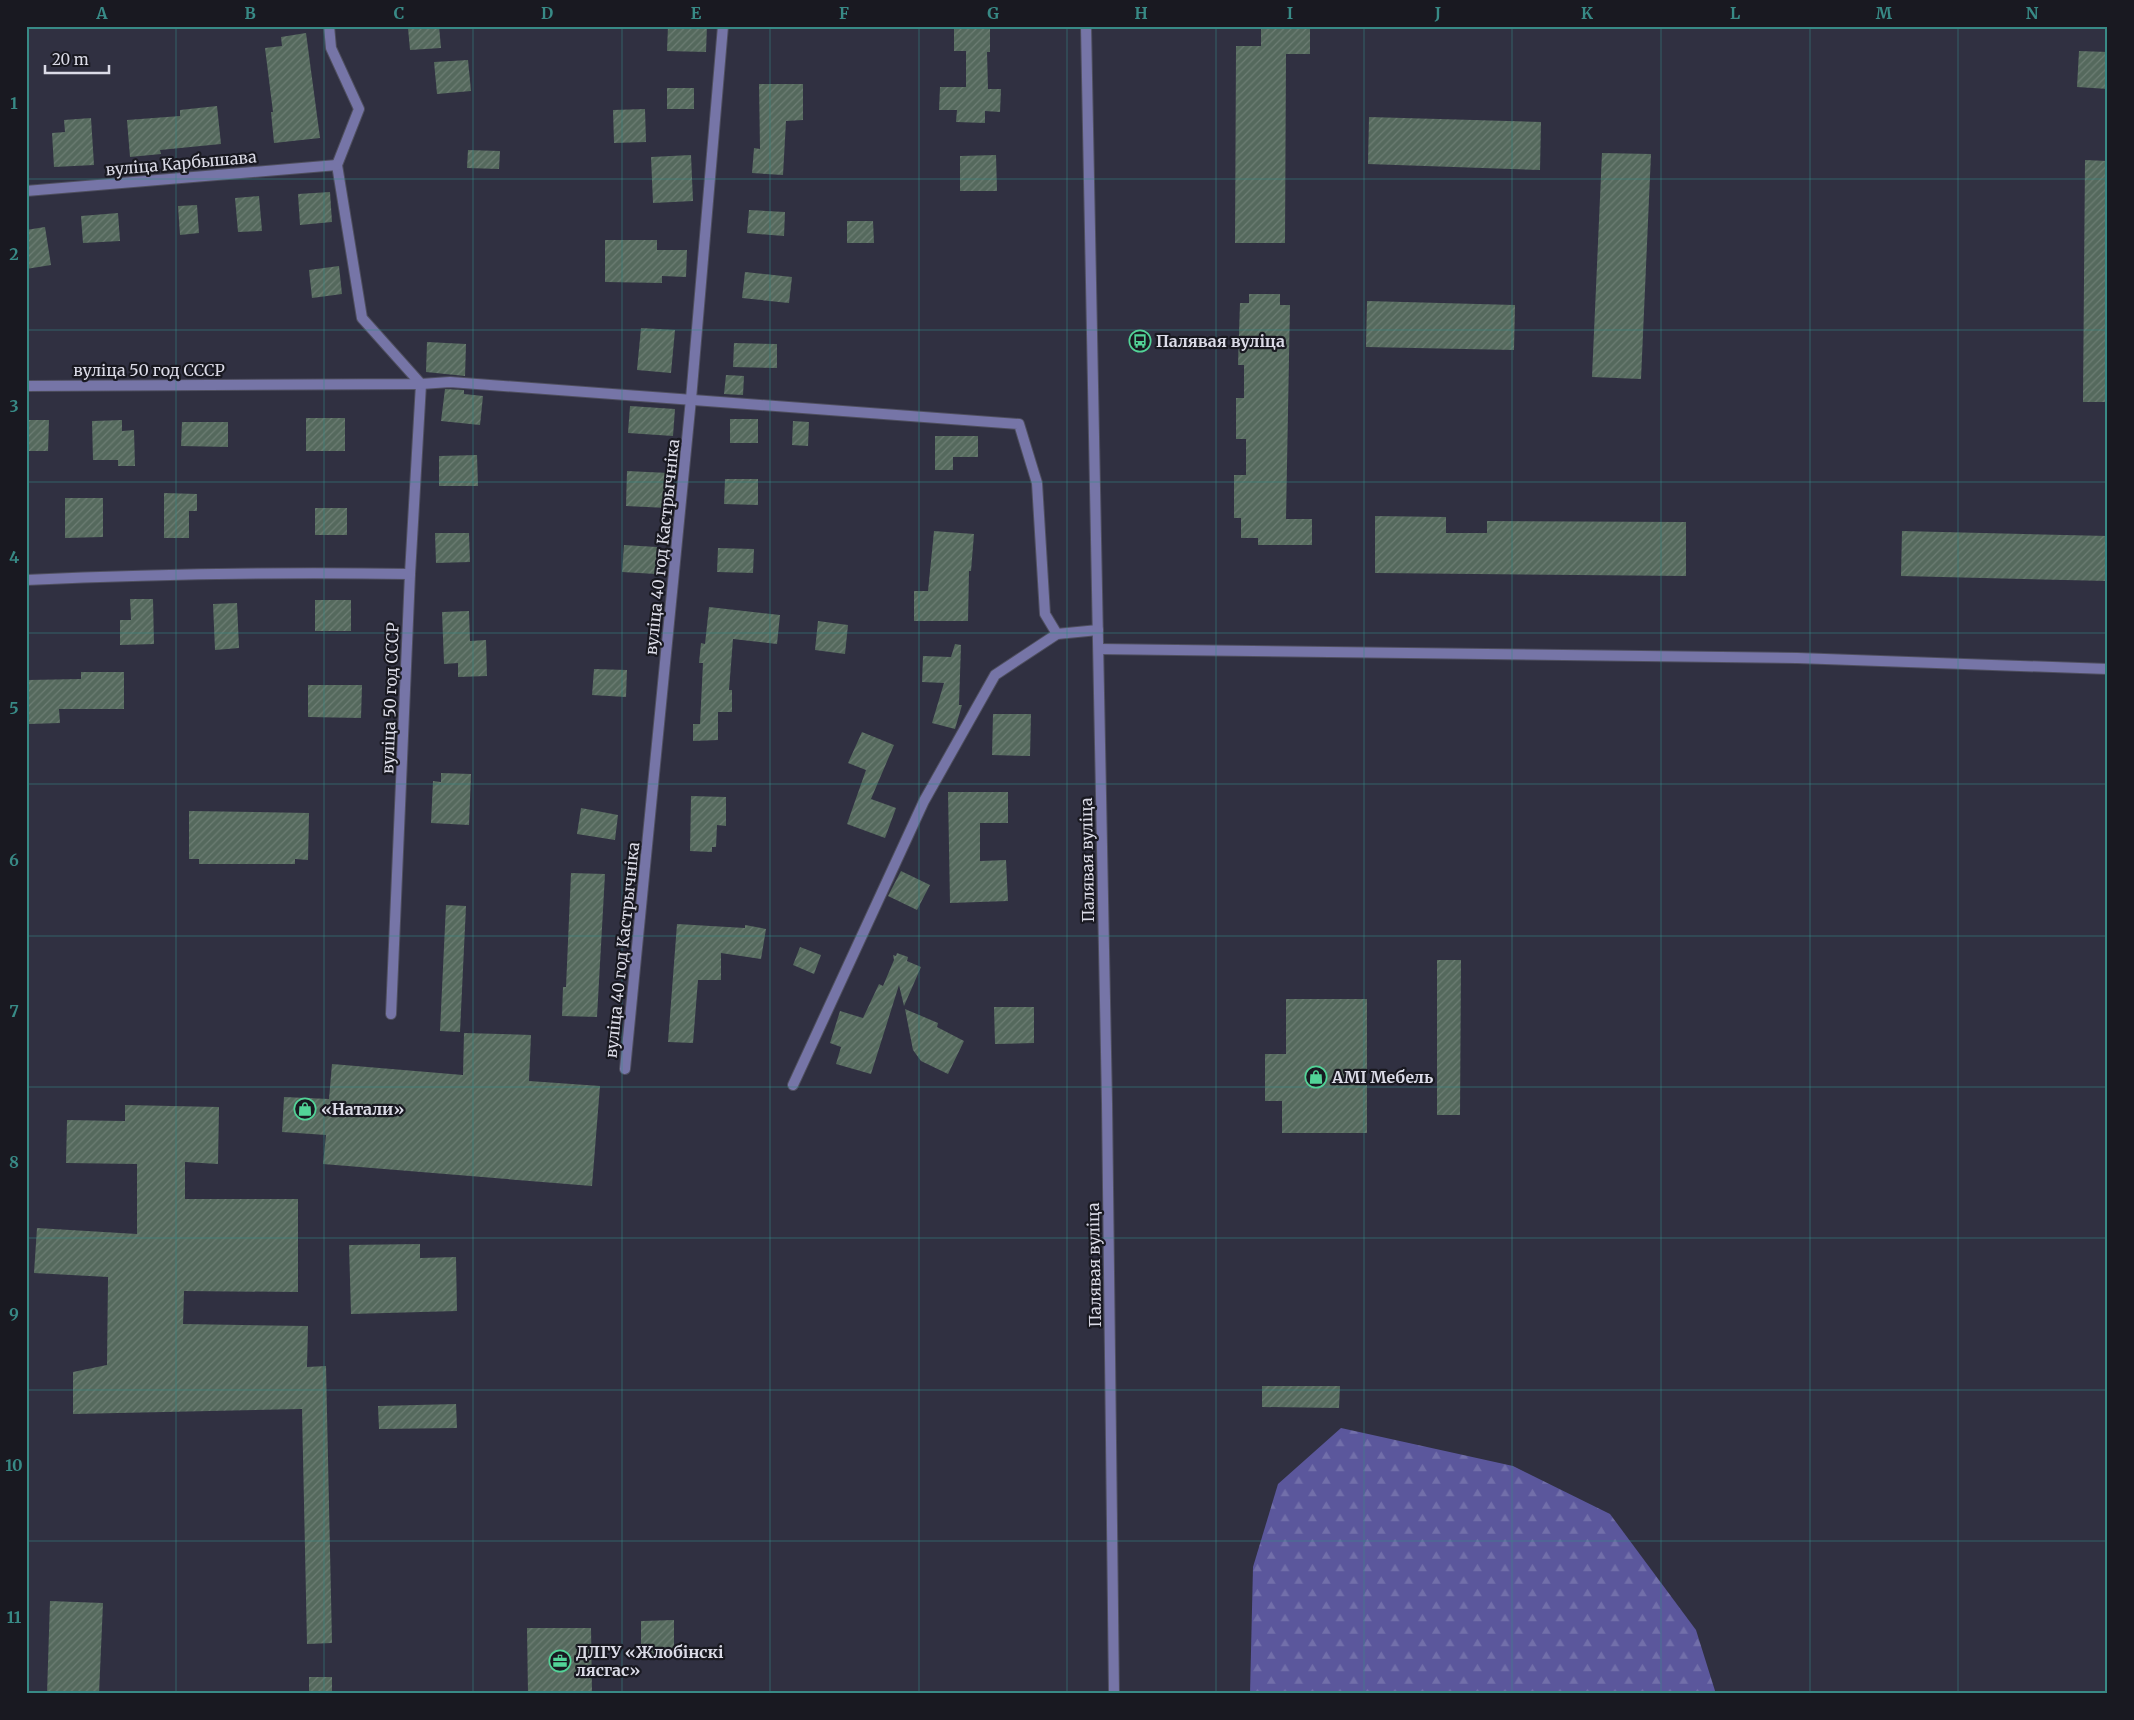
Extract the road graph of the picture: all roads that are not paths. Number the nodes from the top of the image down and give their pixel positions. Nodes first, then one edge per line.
1 (329, 26) edge
2 (723, 26) edge
3 (1086, 26) edge
4 (338, 165) junction
5 (26, 191) edge
6 (421, 384) junction
7 (26, 386) edge
8 (691, 399) junction
9 (410, 574) junction
10 (26, 580) edge
11 (1098, 630) junction
12 (1057, 634) junction
13 (1098, 649) junction
14 (2108, 668) edge
15 (391, 1014) dead end
16 (625, 1069) dead end
17 (793, 1085) dead end
18 (1114, 1694) edge

1 - 4 street
2 - 8 street, вуліца 40 год Кастрычніка
3 - 11 street, Палявая вуліца
4 - 5 street, вуліца Карбышава
4 - 6 street
6 - 7 street, вуліца 50 год СССР
6 - 8 street
6 - 9 street, вуліца 50 год СССР
8 - 12 street
8 - 16 street, вуліца 40 год Кастрычніка
9 - 10 street
9 - 15 street, вуліца 50 год СССР
11 - 12 street
11 - 13 street, Палявая вуліца
12 - 17 street
13 - 14 street
13 - 18 street, Палявая вуліца

